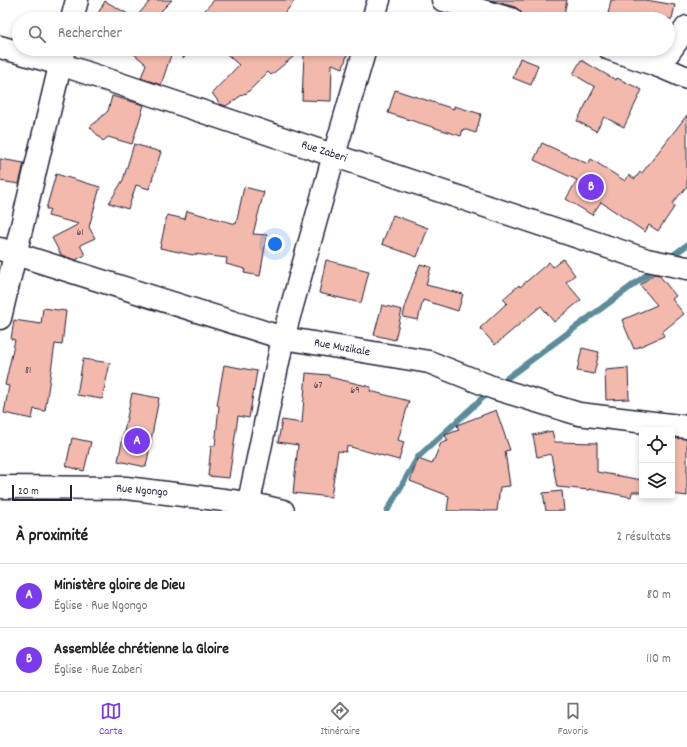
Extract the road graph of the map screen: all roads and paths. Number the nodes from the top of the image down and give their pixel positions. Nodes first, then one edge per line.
1 (77, 0) edge
2 (379, 0) edge
3 (443, 0) edge
4 (74, 12) edge
5 (376, 12) edge
6 (486, 12) edge
7 (687, 27) edge
8 (675, 44) edge
9 (0, 47) edge
10 (12, 49) edge
11 (363, 56) edge
12 (630, 56) edge
13 (666, 56) edge
14 (62, 57) edge
15 (659, 66) junction
16 (687, 78) edge
17 (334, 154) junction
18 (7, 251) edge
19 (679, 267) edge
20 (0, 318) edge
21 (283, 338) junction
22 (687, 427) edge
23 (0, 487) edge
24 (248, 507) edge
25 (283, 511) edge

1 - 4 street
2 - 5 street
3 - 6 street
7 - 8 street
9 - 10 street, Rue Zaberi
11 - 17 street
12 - 15 street
13 - 15 street
14 - 17 street, Rue Zaberi
14 - 18 street
15 - 16 street
17 - 19 street, Rue Zaberi
17 - 21 street
18 - 20 street
18 - 21 street, Rue Muzikale
21 - 22 street, Rue Muzikale
21 - 24 street
23 - 24 street, Rue Ngongo
24 - 25 street, Rue Ngongo

